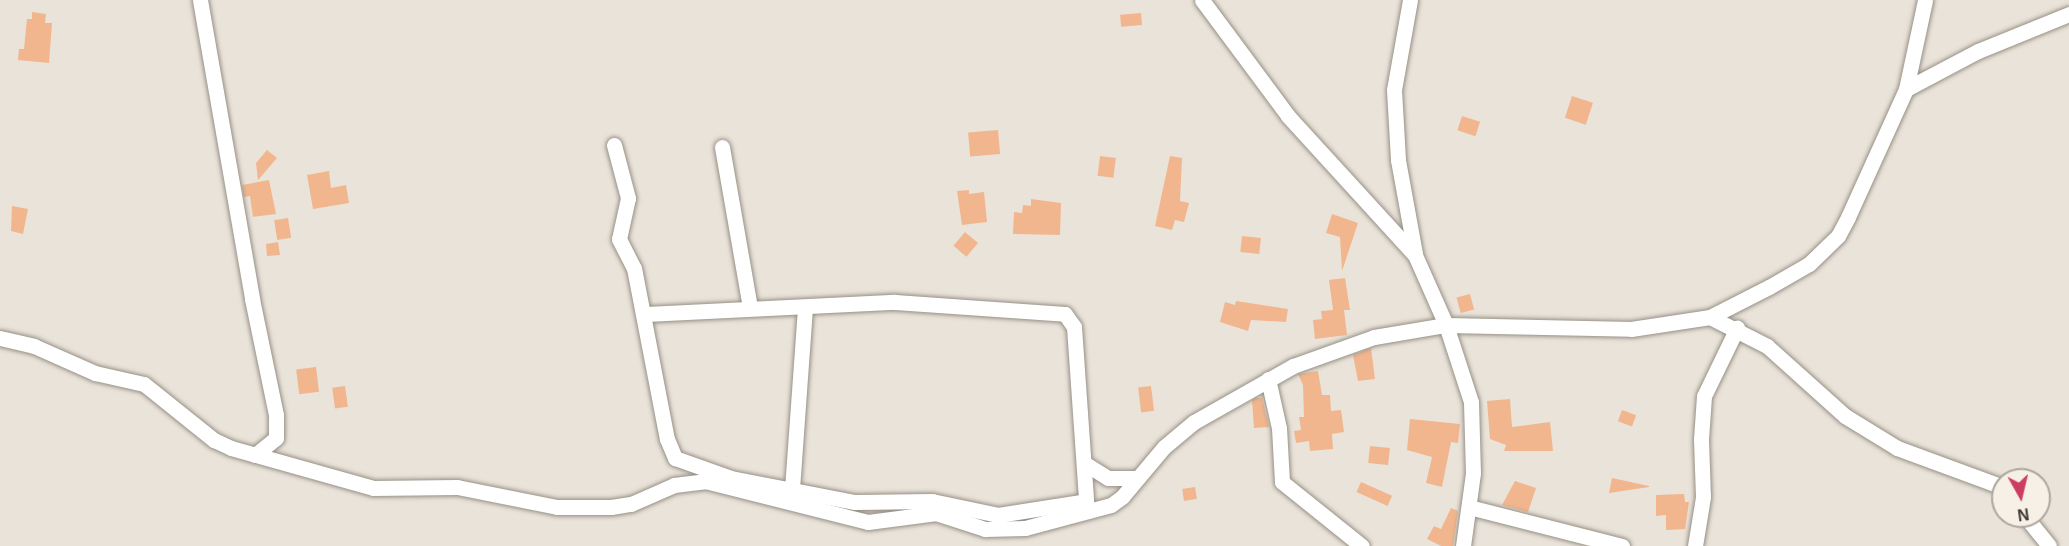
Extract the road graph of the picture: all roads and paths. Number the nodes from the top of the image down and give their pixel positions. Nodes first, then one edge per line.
1 (200, 0) edge
2 (1202, 0) edge
3 (1410, 0) edge
4 (1925, 0) edge
5 (2069, 14) edge
6 (1906, 89) junction
7 (614, 145) dead end
8 (722, 147) dead end
9 (1415, 255) junction
10 (805, 307) junction
11 (750, 308) junction
12 (646, 314) junction
13 (1710, 317) junction
14 (1446, 325) junction
15 (1737, 328) junction
16 (0, 338) edge
17 (1268, 379) junction
18 (255, 455) junction
19 (1084, 463) junction
20 (1137, 478) junction
21 (1991, 483) edge
22 (792, 489) junction
23 (1087, 506) junction
24 (1469, 507) junction
25 (2035, 528) edge
26 (1362, 546) edge
27 (1463, 546) edge
28 (1622, 546) edge
29 (1695, 546) edge
30 (2049, 546) edge

1 - 18 street
2 - 9 street
3 - 9 street
4 - 6 street
5 - 6 street
6 - 13 street
7 - 12 street
8 - 11 street
9 - 14 street
10 - 11 street
10 - 19 street
10 - 22 street
11 - 12 street
12 - 22 street
13 - 14 street
13 - 15 street
14 - 17 street
14 - 24 street
15 - 21 street
15 - 29 street
16 - 18 street
17 - 20 street
17 - 26 street
18 - 23 street
19 - 20 street
19 - 23 street
20 - 23 street
22 - 23 street
24 - 27 street
24 - 28 street
25 - 30 street

